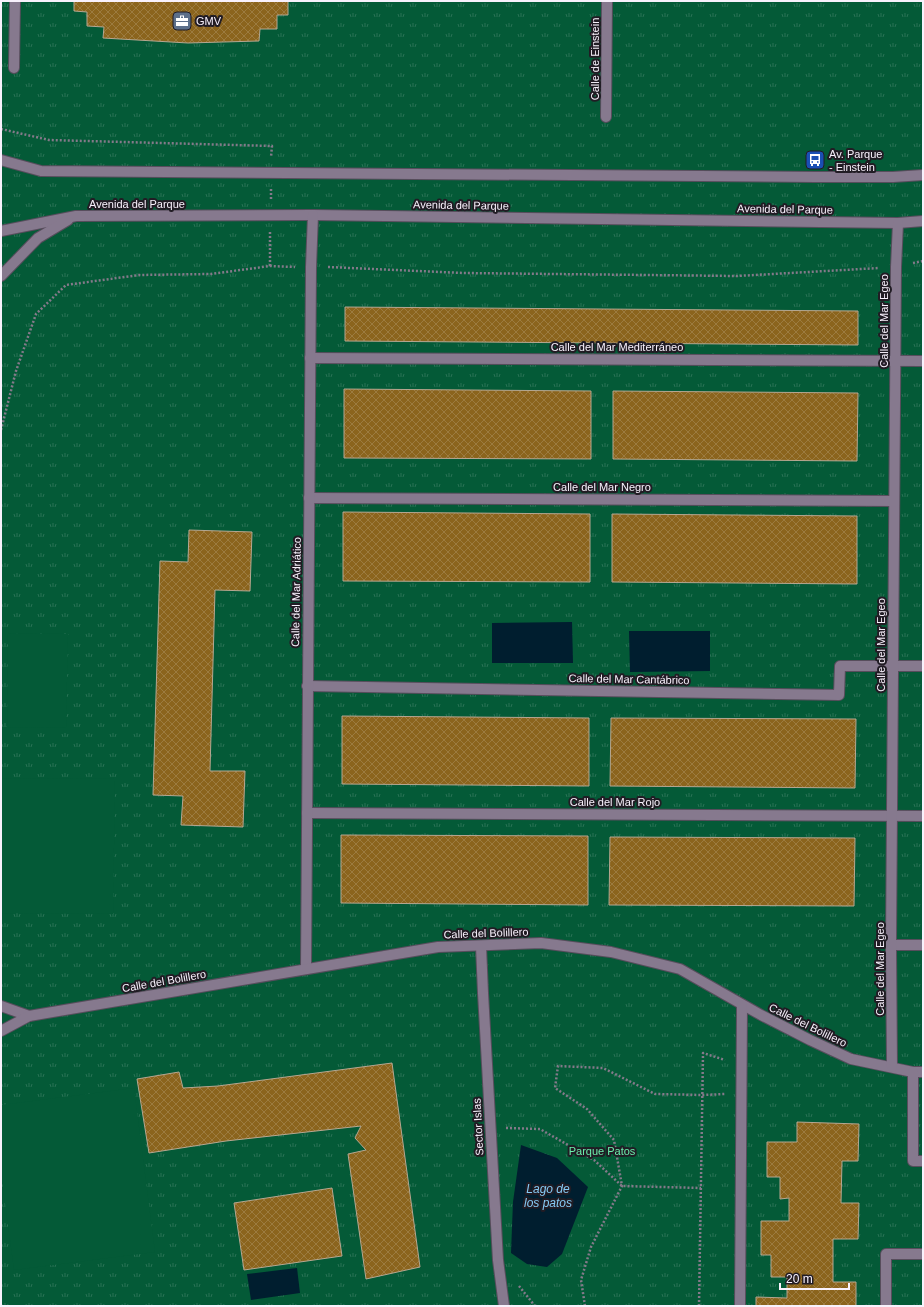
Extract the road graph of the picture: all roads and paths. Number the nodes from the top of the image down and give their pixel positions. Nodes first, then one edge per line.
1 (15, 1) edge
2 (607, 1) edge
3 (14, 68) dead end
4 (606, 117) dead end
5 (1, 160) edge
6 (923, 175) edge
7 (313, 215) junction
8 (76, 216) junction
9 (923, 221) edge
10 (898, 223) junction
11 (1, 231) edge
12 (923, 261) edge
13 (311, 267) junction
14 (896, 267) junction
15 (1, 276) edge
16 (310, 358) junction
17 (895, 361) junction
18 (923, 361) edge
19 (1, 430) edge
20 (309, 498) junction
21 (894, 500) junction
22 (893, 666) junction
23 (923, 666) edge
24 (307, 686) junction
25 (307, 813) junction
26 (892, 816) junction
27 (923, 816) edge
28 (891, 945) junction
29 (923, 945) edge
30 (481, 946) junction
31 (306, 969) junction
32 (742, 1005) junction
33 (1, 1006) edge
34 (29, 1016) junction
35 (1, 1031) edge
36 (731, 1062) dead end
37 (892, 1067) junction
38 (918, 1072) edge
39 (742, 1093) junction
40 (702, 1095) junction
41 (490, 1128) junction
42 (923, 1161) edge
43 (622, 1186) junction
44 (701, 1188) junction
45 (923, 1254) edge
46 (504, 1306) edge
47 (584, 1306) edge
48 (699, 1306) edge
49 (740, 1306) edge
50 (886, 1306) edge

1 - 3 street
2 - 4 street, Calle de Einstein
5 - 6 street
7 - 8 street, Avenida del Parque
7 - 10 street, Avenida del Parque
7 - 13 street, Calle del Mar Adriático
8 - 11 street, Avenida del Parque
8 - 15 street
9 - 10 street, Avenida del Parque
10 - 14 street, Calle del Mar Egeo
12 - 14 path
13 - 14 path
13 - 16 street, Calle del Mar Adriático
13 - 19 path
14 - 17 street, Calle del Mar Egeo
16 - 17 street, Calle del Mar Mediterráneo
16 - 20 street, Calle del Mar Adriático
17 - 18 street, Calle del Mar Mediterráneo
17 - 21 street, Calle del Mar Egeo
20 - 21 street, Calle del Mar Negro
20 - 24 street, Calle del Mar Adriático
21 - 22 street, Calle del Mar Egeo
22 - 23 street, Calle del Mar Cantábrico
22 - 24 street, Calle del Mar Cantábrico
22 - 26 street, Calle del Mar Egeo
24 - 25 street, Calle del Mar Adriático
25 - 26 street, Calle del Mar Rojo
25 - 31 street, Calle del Mar Adriático
26 - 27 street, Calle del Mar Rojo
26 - 28 street, Calle del Mar Egeo
28 - 29 street
28 - 37 street, Calle del Mar Egeo
30 - 31 street, Calle del Bolillero
30 - 32 street, Calle del Bolillero
30 - 41 street, Sector Islas
31 - 34 street, Calle del Bolillero
32 - 37 street, Calle del Bolillero
32 - 39 street
33 - 34 street
34 - 35 street
36 - 40 path
37 - 38 street, Calle del Bolillero
38 - 42 street
39 - 40 path
39 - 49 street
40 - 43 path
40 - 44 path
41 - 43 path
41 - 46 street, Sector Islas
43 - 44 path
43 - 47 path
44 - 48 path
45 - 50 street

